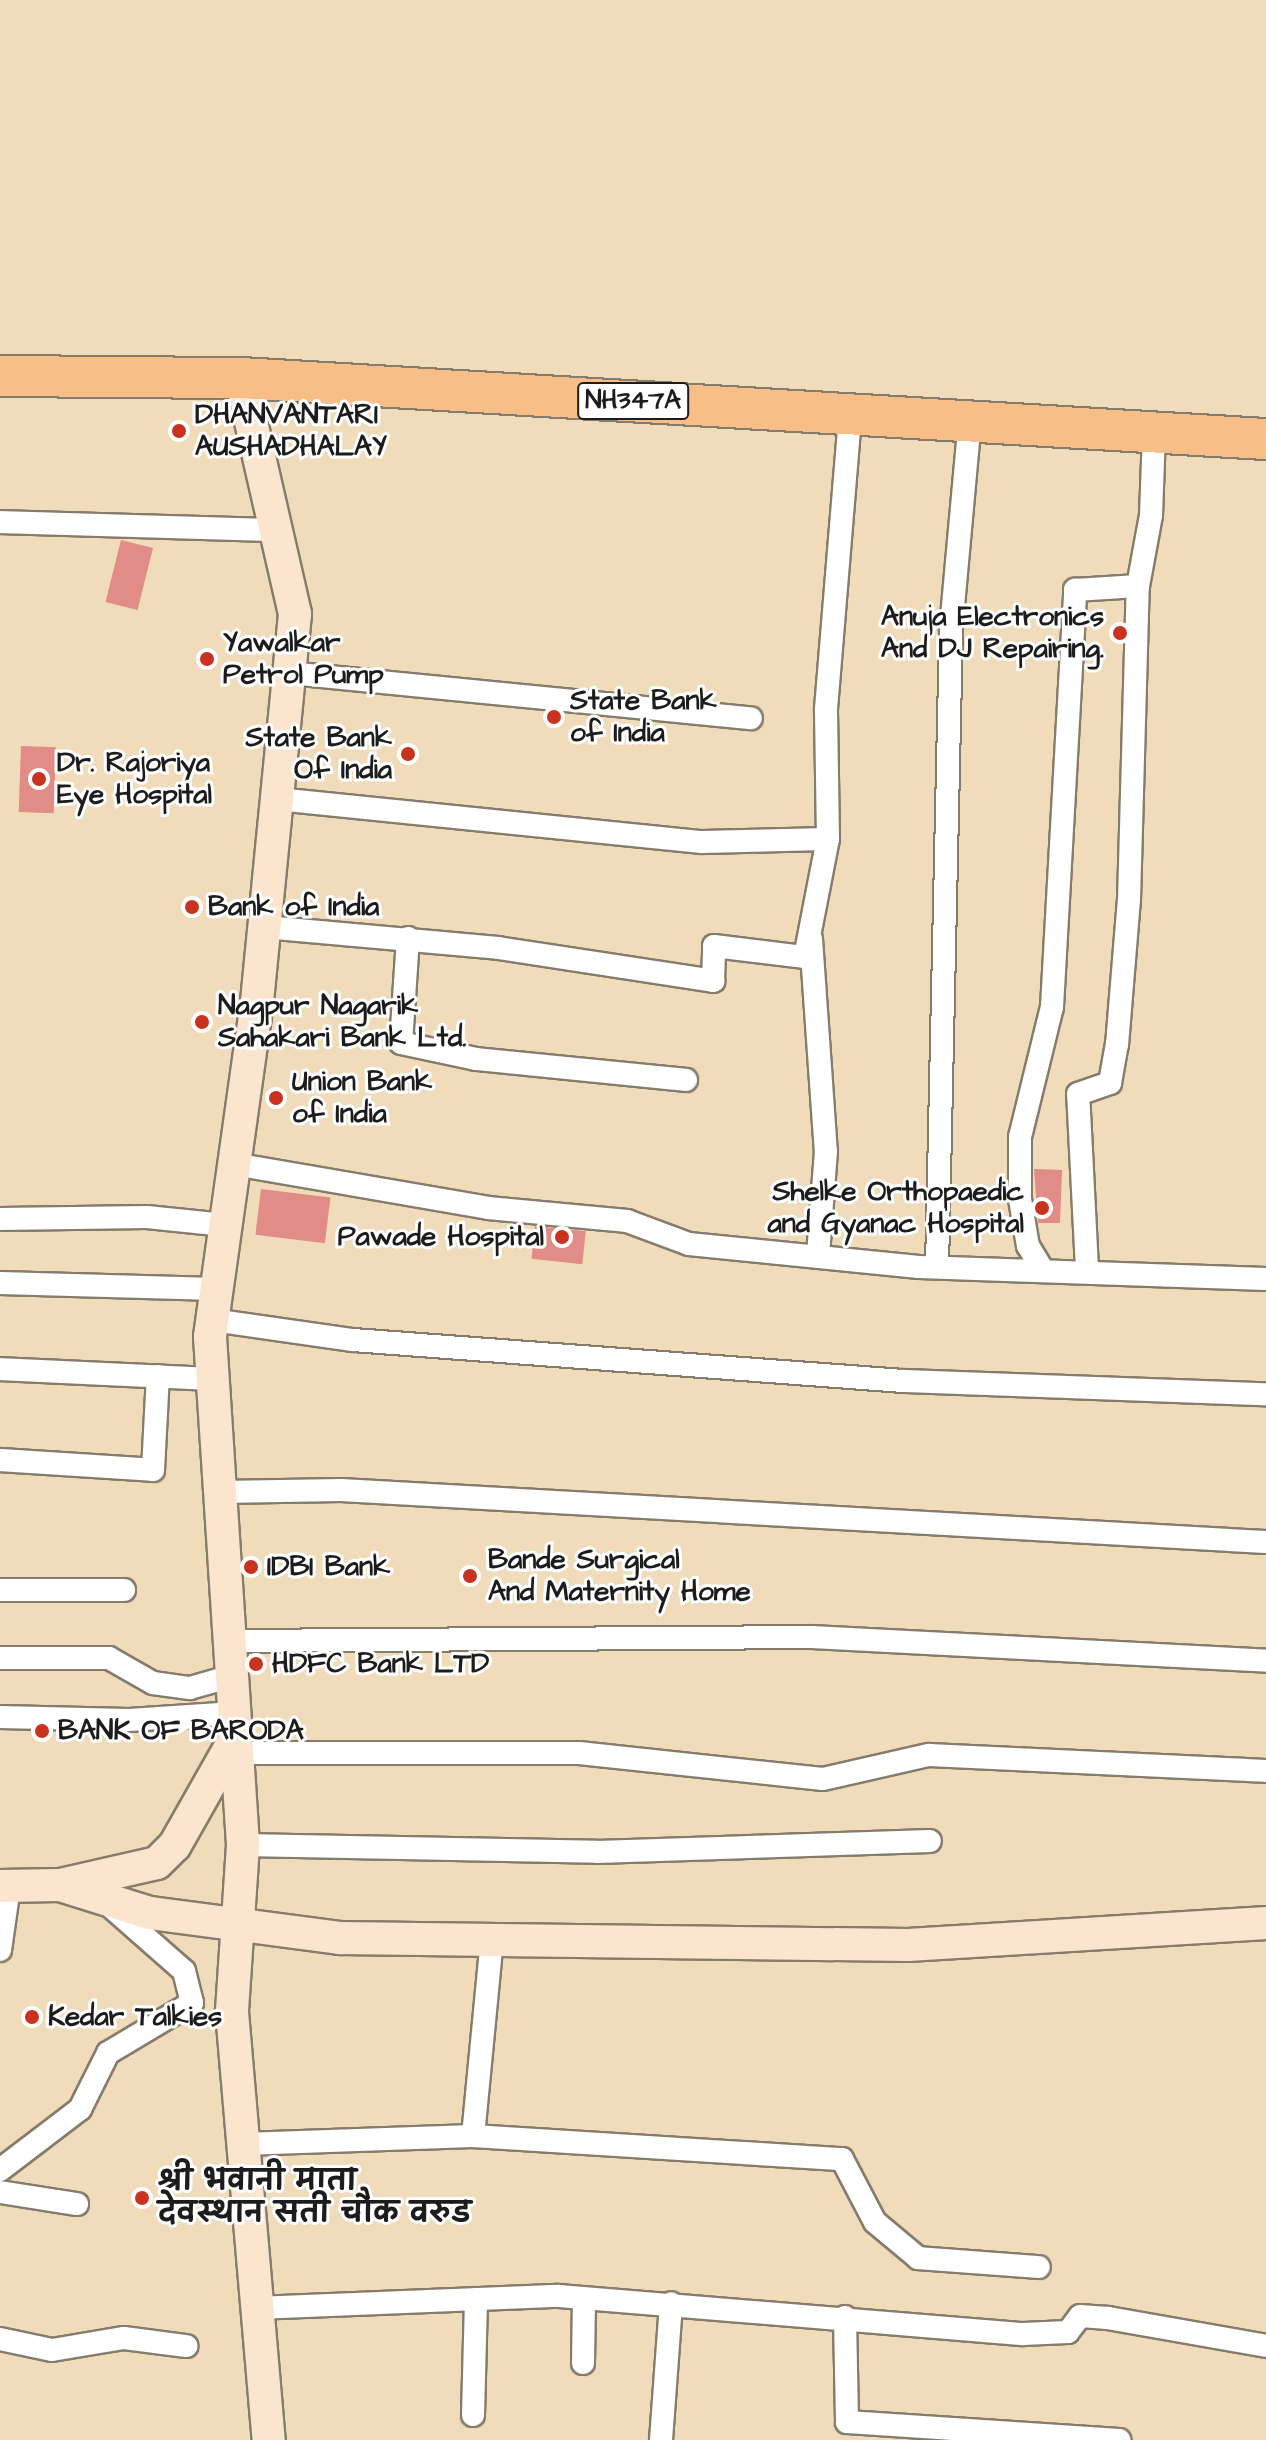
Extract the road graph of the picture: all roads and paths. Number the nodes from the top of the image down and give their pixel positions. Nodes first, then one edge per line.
1 (0, 376) edge
2 (241, 378) junction
3 (850, 414) junction
4 (970, 421) junction
5 (1154, 432) junction
6 (1266, 439) edge
7 (0, 522) edge
8 (276, 530) junction
9 (1138, 586) junction
10 (289, 673) junction
11 (751, 718) dead end
12 (277, 799) junction
13 (828, 839) junction
14 (264, 927) junction
15 (408, 938) junction
16 (811, 939) junction
17 (686, 1080) dead end
18 (234, 1164) junction
19 (0, 1219) edge
20 (225, 1225) junction
21 (818, 1256) junction
22 (937, 1267) junction
23 (1042, 1269) junction
24 (1087, 1269) junction
25 (1266, 1279) edge
26 (0, 1283) edge
27 (216, 1289) junction
28 (212, 1320) junction
29 (0, 1369) edge
30 (158, 1376) junction
31 (212, 1379) junction
32 (1266, 1394) edge
33 (0, 1460) edge
34 (220, 1492) junction
35 (1266, 1542) edge
36 (0, 1590) edge
37 (124, 1590) dead end
38 (230, 1641) junction
39 (0, 1658) edge
40 (1266, 1661) edge
41 (232, 1676) junction
42 (0, 1717) edge
43 (236, 1734) junction
44 (1266, 1771) edge
45 (930, 1841) dead end
46 (243, 1845) junction
47 (60, 1885) junction
48 (5, 1886) edge
49 (100, 1897) junction
50 (1266, 1923) edge
51 (237, 1929) junction
52 (492, 1938) junction
53 (0, 1950) edge
54 (473, 2136) junction
55 (243, 2144) junction
56 (0, 2170) edge
57 (0, 2192) edge
58 (77, 2204) dead end
59 (1039, 2267) dead end
60 (476, 2299) junction
61 (584, 2301) junction
62 (671, 2303) junction
63 (256, 2308) junction
64 (845, 2317) junction
65 (0, 2339) edge
66 (186, 2346) dead end
67 (1266, 2346) edge
68 (583, 2363) dead end
69 (473, 2415) dead end
70 (269, 2440) edge
71 (661, 2440) edge
72 (1119, 2440) edge

1 - 2 highway, NH347A
2 - 3 highway, NH347A
2 - 8 street
3 - 4 highway, NH347A
3 - 13 street
4 - 5 highway, NH347A
4 - 22 street
5 - 6 highway, NH347A
5 - 9 street
7 - 8 street
8 - 10 street
9 - 23 street
9 - 24 street
10 - 11 street
10 - 12 street
12 - 13 street
12 - 14 street
13 - 16 street
14 - 15 street
14 - 18 street
15 - 16 street
15 - 17 street
16 - 21 street
18 - 20 street
18 - 21 street
19 - 20 street
20 - 27 street
21 - 22 street
22 - 23 street
23 - 24 street
24 - 25 street
26 - 27 street
27 - 28 street
28 - 31 street
28 - 32 street
29 - 30 street
30 - 31 street
30 - 33 street
31 - 34 street
34 - 35 street
34 - 38 street
36 - 37 street
38 - 40 street
38 - 41 street
39 - 41 street
41 - 43 street
42 - 43 street
43 - 44 street
43 - 46 street
43 - 47 street
45 - 46 street
46 - 51 street
47 - 48 street
47 - 49 street
48 - 53 street
49 - 51 street
49 - 56 street
50 - 52 street
51 - 52 street
51 - 55 street
52 - 54 street
54 - 55 street
54 - 59 street
55 - 63 street
57 - 58 street
60 - 61 street
60 - 63 street
60 - 69 street
61 - 62 street
61 - 68 street
62 - 64 street
62 - 71 street
63 - 70 street
64 - 67 street
64 - 72 street
65 - 66 street

